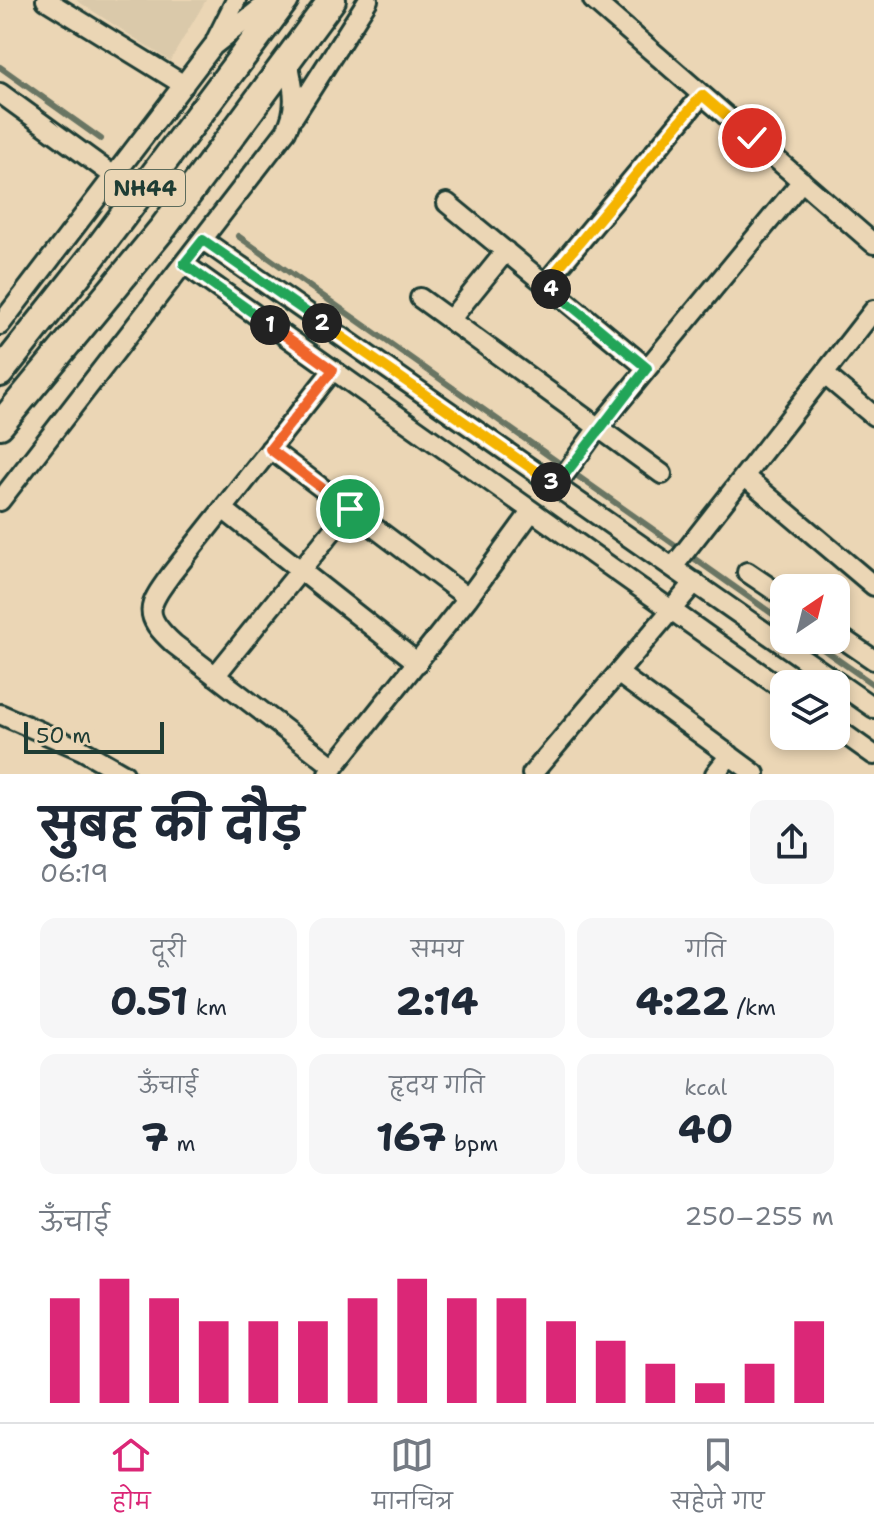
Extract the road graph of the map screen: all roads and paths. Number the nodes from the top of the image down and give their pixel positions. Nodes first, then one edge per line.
1 (46, 0) edge
2 (236, 0) edge
3 (271, 0) edge
4 (285, 0) edge
5 (332, 0) edge
6 (368, 0) edge
7 (593, 0) edge
8 (213, 46) junction
9 (288, 60) junction
10 (184, 85) junction
11 (0, 93) edge
12 (702, 95) junction
13 (294, 116) junction
14 (114, 176) junction
15 (802, 181) junction
16 (447, 203) dead end
17 (203, 240) junction
18 (874, 244) edge
19 (506, 251) junction
20 (184, 264) junction
21 (545, 284) junction
22 (420, 298) dead end
23 (874, 310) edge
24 (450, 320) junction
25 (0, 325) edge
26 (647, 368) junction
27 (333, 370) junction
28 (0, 373) edge
29 (824, 374) junction
30 (874, 416) edge
31 (0, 425) edge
32 (598, 428) junction
33 (270, 449) junction
34 (662, 474) dead end
35 (744, 476) junction
36 (560, 480) junction
37 (0, 501) edge
38 (223, 509) junction
39 (350, 509) junction
40 (531, 512) junction
41 (681, 556) junction
42 (300, 571) junction
43 (747, 572) dead end
44 (695, 582) junction
45 (874, 586) edge
46 (770, 588) edge
47 (468, 598) junction
48 (672, 610) junction
49 (850, 644) edge
50 (874, 660) edge
51 (418, 663) junction
52 (619, 674) junction
53 (215, 676) junction
54 (770, 680) edge
55 (874, 708) edge
56 (0, 714) edge
57 (850, 738) edge
58 (730, 755) junction
59 (874, 755) edge
60 (331, 770) edge
61 (124, 774) edge
62 (532, 774) edge
63 (715, 774) edge
64 (755, 774) edge

1 - 10 street
2 - 8 street
3 - 8 street
4 - 28 highway, NH44
5 - 9 highway, NH44
6 - 13 street
7 - 12 street
8 - 10 street
9 - 13 street
9 - 31 highway, NH44
10 - 14 street
11 - 14 street
12 - 15 street
12 - 21 street
13 - 17 street
14 - 25 street
15 - 18 street
15 - 26 street
16 - 19 street
17 - 20 street
17 - 36 street
19 - 21 street
19 - 24 street
20 - 27 street
20 - 37 street
21 - 26 street
22 - 24 street
23 - 29 street
24 - 32 street
26 - 32 street
27 - 33 street
27 - 40 street
29 - 30 street
29 - 35 street
32 - 34 street
32 - 36 street
33 - 38 street
33 - 39 street
35 - 41 street
35 - 45 street
36 - 41 street
38 - 42 street
38 - 53 street
39 - 42 street
39 - 47 street
40 - 47 street
40 - 48 street
41 - 44 street
42 - 51 street
42 - 53 street
43 - 46 street
44 - 48 street
44 - 55 street
47 - 51 street
48 - 52 street
48 - 54 street
49 - 50 street
51 - 60 street
52 - 58 street
52 - 62 street
53 - 60 street
56 - 61 street
57 - 59 street
58 - 63 street
58 - 64 street

